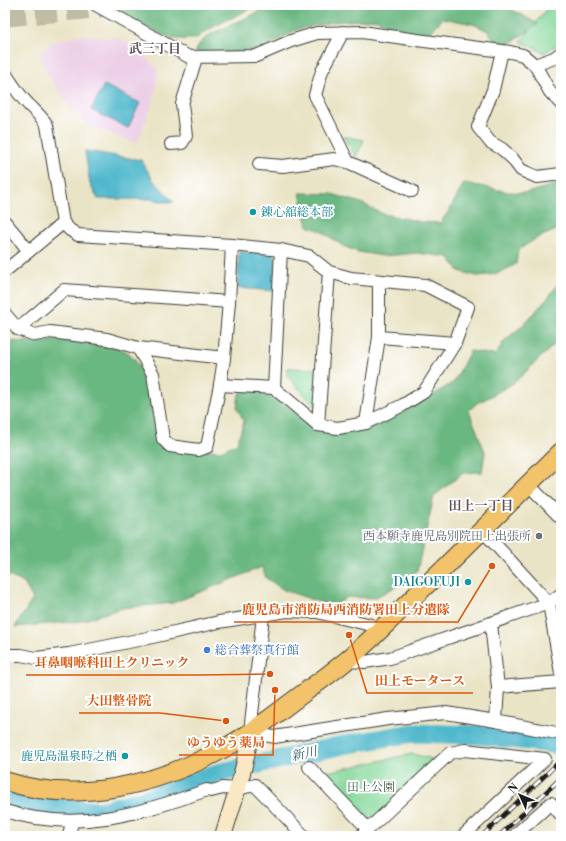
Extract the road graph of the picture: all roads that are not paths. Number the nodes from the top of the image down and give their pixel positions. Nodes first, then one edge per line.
1 (96, 5) edge
2 (343, 32) junction
3 (502, 51) junction
4 (561, 53) edge
5 (196, 58) junction
6 (535, 65) junction
7 (5, 73) edge
8 (561, 104) edge
9 (171, 144) dead end
10 (348, 162) junction
11 (259, 164) dead end
12 (561, 174) edge
13 (412, 191) dead end
14 (5, 222) edge
15 (63, 223) junction
16 (232, 245) junction
17 (282, 250) junction
18 (29, 251) junction
19 (5, 271) edge
20 (329, 272) junction
21 (379, 281) junction
22 (229, 302) junction
23 (5, 314) edge
24 (18, 330) junction
25 (379, 337) junction
26 (455, 343) junction
27 (138, 348) junction
28 (224, 358) junction
29 (220, 384) junction
30 (274, 388) junction
31 (366, 423) junction
32 (318, 425) junction
33 (561, 452) edge
34 (528, 484) junction
35 (561, 518) edge
36 (483, 531) junction
37 (561, 594) edge
38 (549, 603) junction
39 (263, 616) junction
40 (491, 624) junction
41 (378, 632) junction
42 (5, 655) edge
43 (346, 661) junction
44 (561, 673) edge
45 (561, 682) edge
46 (498, 687) junction
47 (496, 721) junction
48 (561, 734) edge
49 (249, 739) junction
50 (309, 767) dead end
51 (5, 781) edge
52 (239, 782) junction
53 (5, 811) edge
54 (561, 814) edge
55 (72, 821) junction
56 (364, 832) edge
57 (68, 836) edge
58 (223, 836) edge
59 (304, 836) edge
60 (463, 836) edge
61 (514, 836) edge

1 - 5 street
2 - 3 street
2 - 5 street
2 - 10 street
3 - 6 street
3 - 12 street
4 - 6 street
5 - 9 street
6 - 8 street
7 - 15 street
10 - 11 street
10 - 13 street
14 - 18 street
15 - 16 street
15 - 18 street
16 - 17 street
16 - 22 street
17 - 20 street
17 - 30 street
18 - 19 street
20 - 21 street
20 - 32 street
21 - 25 street
21 - 26 street
22 - 24 street
22 - 28 street
23 - 24 street
24 - 27 street
25 - 26 street
25 - 31 street
26 - 31 street
27 - 28 street
27 - 29 street
28 - 29 street
29 - 30 street
30 - 32 street
31 - 32 street
33 - 34 main road
34 - 35 street
34 - 36 main road
36 - 38 street
36 - 41 main road
37 - 38 street
38 - 40 street
38 - 44 street
39 - 41 street
39 - 42 street
39 - 49 street
40 - 43 street
40 - 46 street
41 - 43 main road
43 - 49 main road
45 - 46 street
46 - 47 street
47 - 48 street
47 - 49 street
49 - 51 main road
49 - 52 street
50 - 56 street
52 - 55 street
52 - 58 street
52 - 59 street
53 - 55 street
54 - 61 street
55 - 57 street
56 - 60 street

